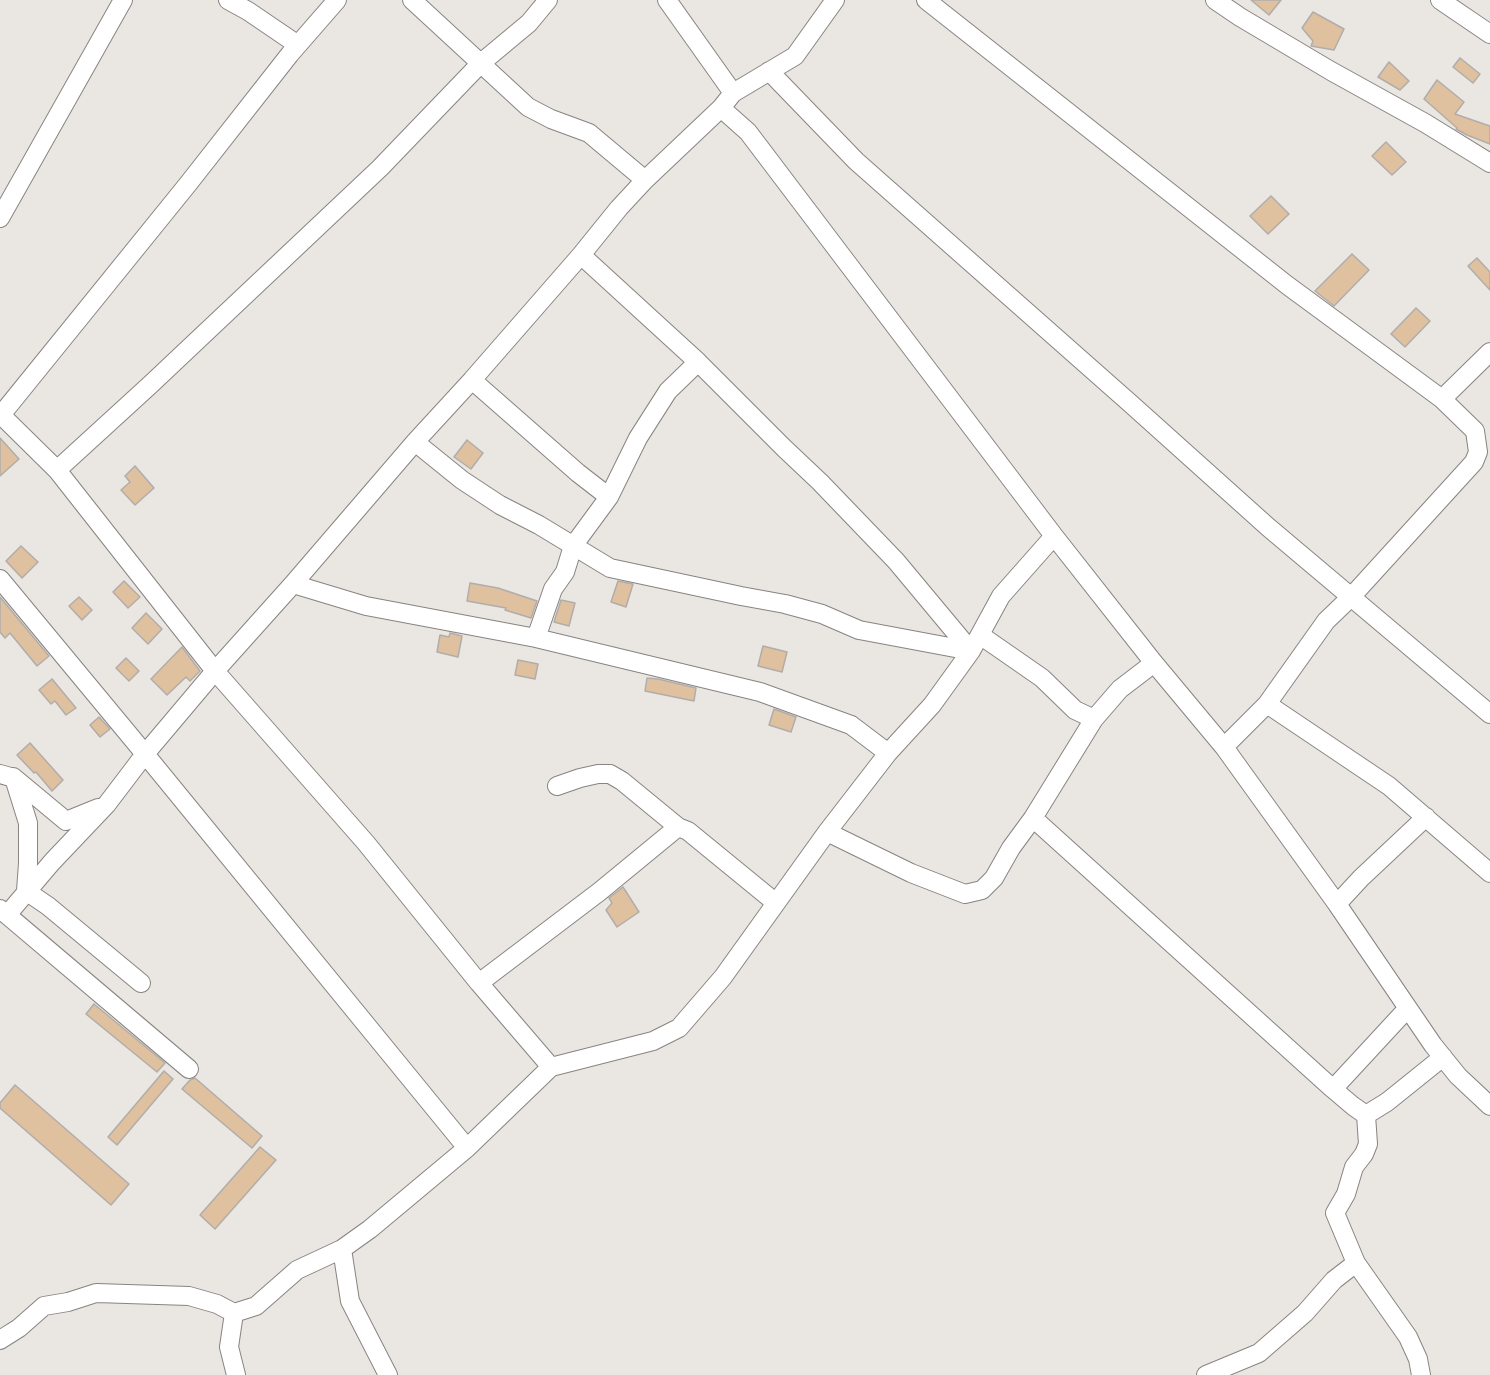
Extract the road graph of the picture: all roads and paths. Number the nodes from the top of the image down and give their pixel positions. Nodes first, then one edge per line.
1 (123, 0) edge
2 (228, 0) edge
3 (337, 0) edge
4 (412, 0) edge
5 (548, 0) edge
6 (667, 0) edge
7 (835, 0) edge
8 (926, 0) edge
9 (1215, 0) edge
10 (1440, 0) edge
11 (1490, 34) edge
12 (298, 45) junction
13 (481, 63) junction
14 (769, 71) junction
15 (733, 93) junction
16 (721, 108) junction
17 (1490, 163) edge
18 (645, 180) junction
19 (0, 218) edge
20 (581, 255) junction
21 (1490, 352) edge
22 (698, 362) junction
23 (472, 380) junction
24 (1442, 399) junction
25 (1, 415) edge
26 (1475, 431) junction
27 (415, 442) junction
28 (1490, 446) edge
29 (57, 470) junction
30 (609, 497) junction
31 (1054, 536) junction
32 (573, 546) junction
33 (0, 579) edge
34 (293, 584) junction
35 (1352, 596) junction
36 (980, 635) junction
37 (536, 638) junction
38 (971, 651) junction
39 (1154, 663) junction
40 (215, 671) junction
41 (1490, 696) edge
42 (1470, 697) junction
43 (1266, 704) junction
44 (1490, 714) edge
45 (1094, 719) junction
46 (1224, 747) junction
47 (888, 753) junction
48 (145, 754) junction
49 (0, 762) edge
50 (7, 776) edge
51 (556, 786) dead end
52 (106, 804) junction
53 (1033, 818) junction
54 (1426, 818) junction
55 (678, 827) junction
56 (827, 832) junction
57 (1490, 873) edge
58 (26, 891) junction
59 (776, 903) junction
60 (1337, 904) junction
61 (3, 912) edge
62 (141, 983) dead end
63 (479, 983) junction
64 (1407, 1009) junction
65 (1443, 1057) junction
66 (551, 1067) junction
67 (189, 1069) dead end
68 (1333, 1089) junction
69 (1490, 1106) edge
70 (1366, 1114) junction
71 (467, 1148) junction
72 (342, 1249) junction
73 (1356, 1263) junction
74 (234, 1313) junction
75 (0, 1340) edge
76 (236, 1375) edge
77 (388, 1375) edge
78 (1206, 1375) edge
79 (1421, 1375) edge

1 - 19 street
2 - 12 street
3 - 12 street
4 - 13 street
5 - 13 street
6 - 15 street
7 - 14 street
8 - 24 street
9 - 17 street
10 - 11 street
12 - 25 street
13 - 18 street
13 - 29 street
14 - 15 street
14 - 35 street
15 - 16 street
16 - 18 street
16 - 31 street
18 - 20 street
20 - 22 street
20 - 23 street
21 - 24 street
22 - 30 street
22 - 38 street
23 - 27 street
23 - 30 street
24 - 26 street
25 - 29 street
26 - 28 street
26 - 35 street
27 - 32 street
27 - 34 street
29 - 40 street
30 - 32 street
31 - 36 street
31 - 39 street
32 - 37 street
32 - 38 street
33 - 48 street
34 - 37 street
34 - 40 street
35 - 42 street
35 - 43 street
36 - 38 street
36 - 45 street
37 - 47 street
38 - 47 street
39 - 45 street
39 - 46 street
40 - 48 street
40 - 63 street
41 - 42 street
42 - 44 street
43 - 46 street
43 - 54 street
45 - 53 street
46 - 60 street
47 - 56 street
48 - 52 street
48 - 71 street
49 - 50 street
50 - 52 street
50 - 58 street
51 - 55 street
52 - 58 street
53 - 56 street
53 - 68 street
54 - 57 street
54 - 60 street
55 - 59 street
55 - 63 street
56 - 59 street
58 - 61 street
58 - 62 street
59 - 66 street
60 - 64 street
61 - 67 street
63 - 66 street
64 - 65 street
64 - 68 street
65 - 69 street
65 - 70 street
66 - 71 street
68 - 70 street
70 - 73 street
71 - 72 street
72 - 74 street
72 - 77 street
73 - 78 street
73 - 79 street
74 - 75 street
74 - 76 street

